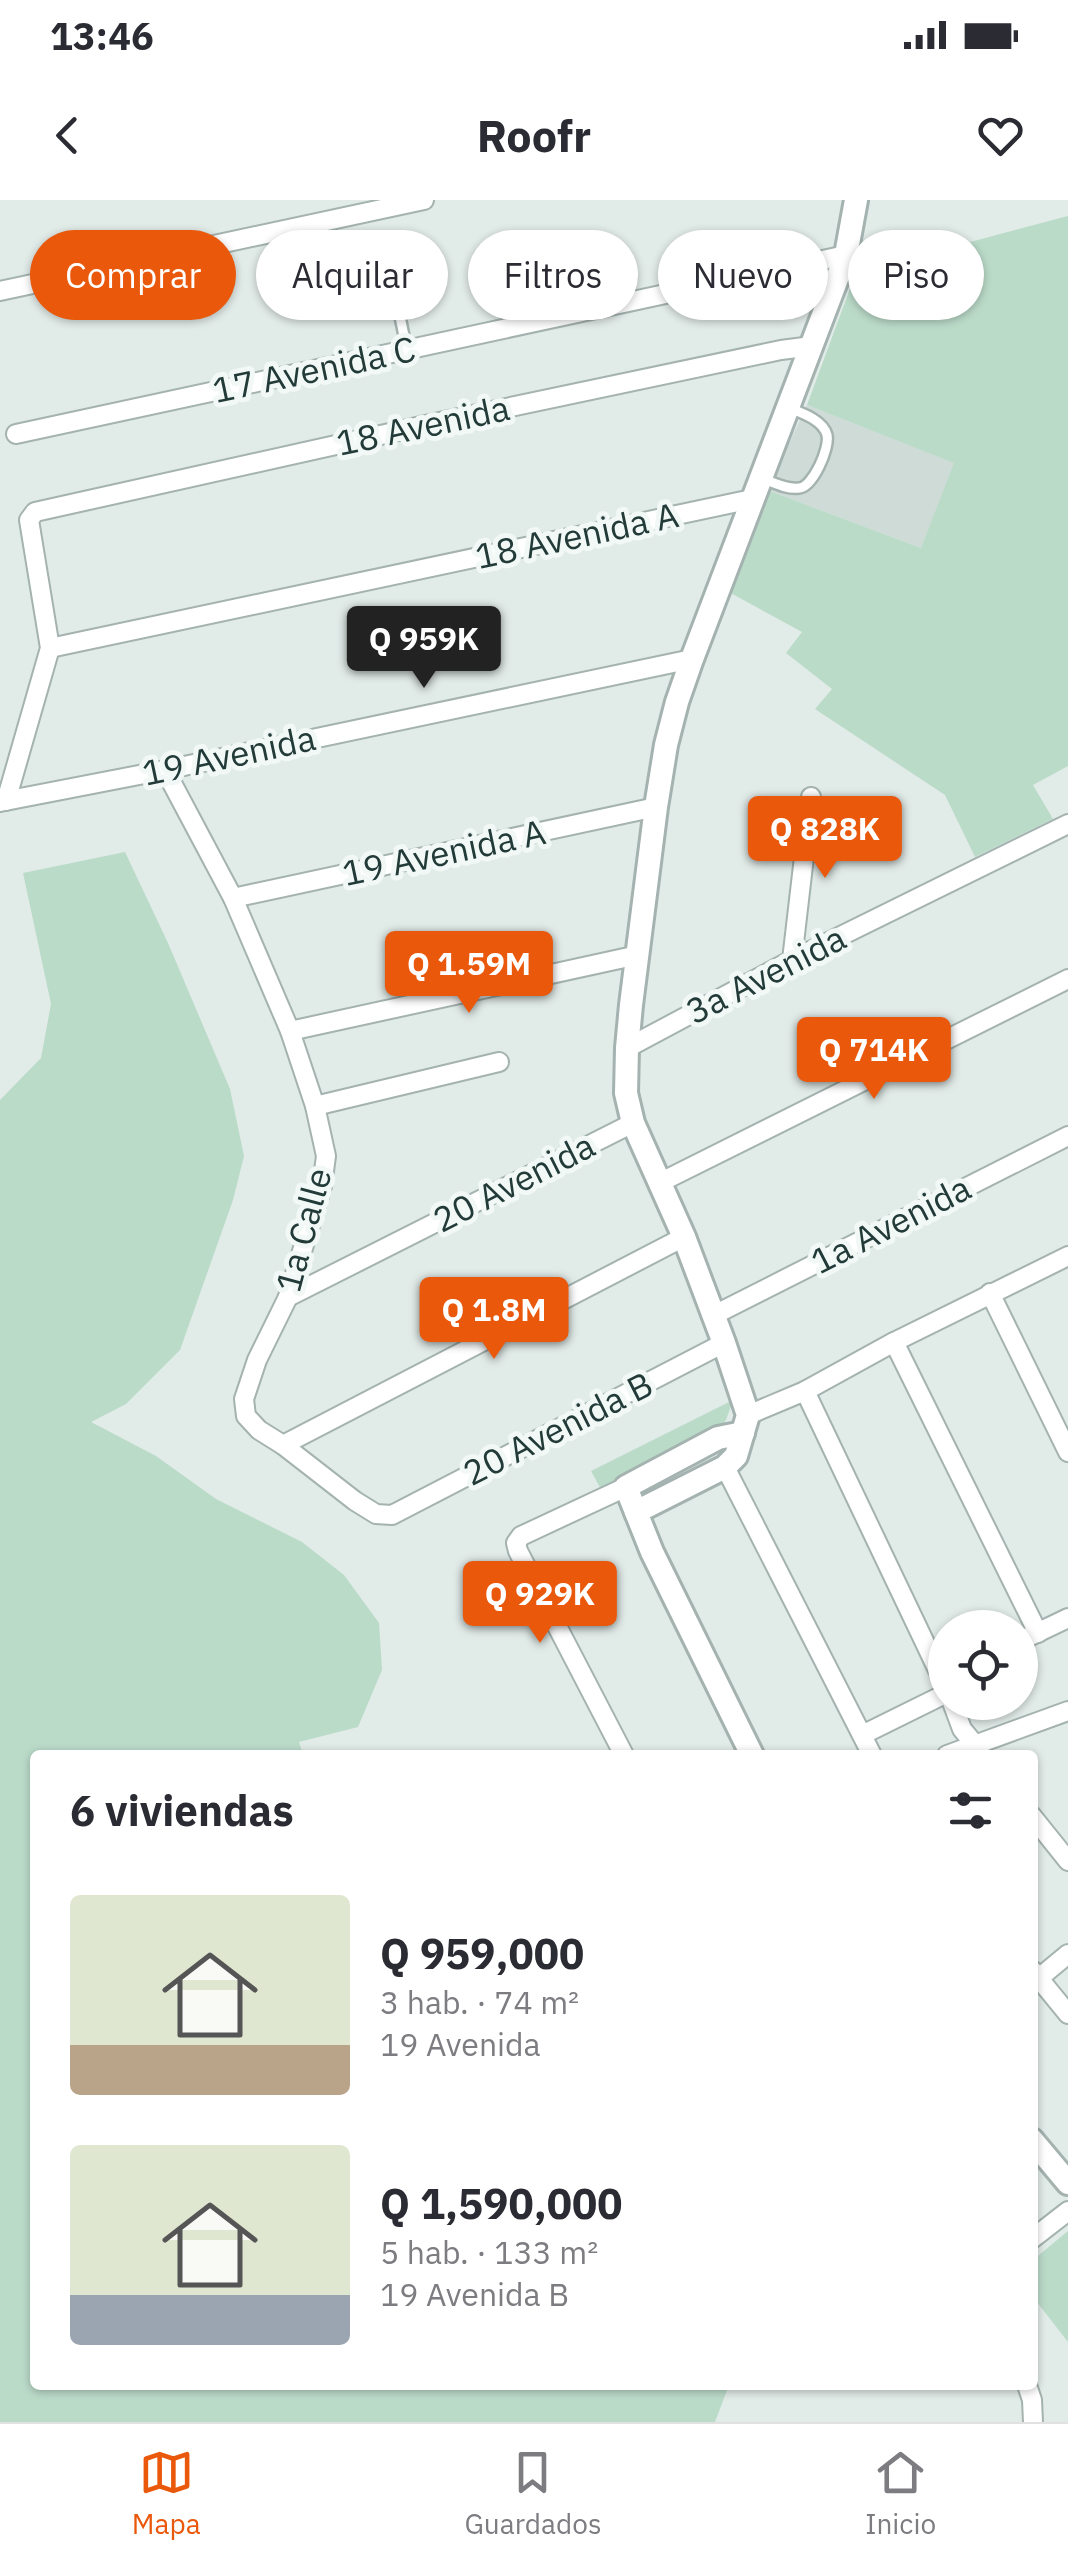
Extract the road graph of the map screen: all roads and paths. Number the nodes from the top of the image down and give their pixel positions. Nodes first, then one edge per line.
1 (424, 200) edge
2 (856, 200) edge
3 (846, 254) junction
4 (0, 291) edge
5 (401, 320) edge
6 (812, 346) junction
7 (407, 350) junction
8 (789, 408) junction
9 (16, 434) dead end
10 (756, 488) junction
11 (50, 648) junction
12 (692, 658) junction
13 (165, 770) junction
14 (810, 797) dead end
15 (3, 802) edge
16 (656, 807) junction
17 (1068, 824) edge
18 (233, 898) junction
19 (638, 955) junction
20 (792, 960) junction
21 (1068, 979) edge
22 (290, 1031) junction
23 (626, 1048) junction
24 (499, 1062) dead end
25 (315, 1106) junction
26 (633, 1123) junction
27 (1068, 1136) edge
28 (659, 1182) junction
29 (684, 1237) junction
30 (1068, 1256) edge
31 (990, 1294) junction
32 (288, 1297) junction
33 (714, 1315) junction
34 (894, 1342) junction
35 (724, 1343) junction
36 (805, 1391) junction
37 (746, 1424) junction
38 (282, 1445) junction
39 (1068, 1452) edge
40 (725, 1467) junction
41 (626, 1487) junction
42 (636, 1512) junction
43 (392, 1515) joint
44 (1027, 1610) edge
45 (1068, 1618) edge
46 (1038, 1633) edge
47 (928, 1649) edge
48 (928, 1693) edge
49 (1068, 1711) edge
50 (959, 1720) edge
51 (862, 1735) junction
52 (621, 1750) edge
53 (750, 1750) edge
54 (870, 1750) edge
55 (980, 1750) edge
56 (1038, 1824) edge
57 (1068, 1861) edge
58 (1068, 1954) edge
59 (1038, 1975) edge
60 (1038, 1980) edge
61 (1068, 2014) edge
62 (1038, 2147) edge
63 (1068, 2183) edge
64 (1068, 2210) edge
65 (1038, 2234) edge
66 (1029, 2390) edge
67 (1033, 2422) edge

1 - 4 street
2 - 3 street
3 - 6 street
3 - 7 street, 17 Avenida C
5 - 7 lane
6 - 8 street
6 - 11 street, 18 Avenida
7 - 9 street, 17 Avenida C
8 - 10 street
8 - 10 lane
10 - 11 street, 18 Avenida A
10 - 12 street
11 - 15 street
12 - 13 street, 19 Avenida
12 - 16 street
13 - 15 street, 19 Avenida
13 - 18 street, 1a Calle
14 - 20 street
16 - 18 street, 19 Avenida A
16 - 19 street
17 - 20 street, 3a Avenida
18 - 22 street, 1a Calle
19 - 22 street
19 - 23 street
20 - 23 street, 3a Avenida
21 - 28 street
22 - 25 street, 1a Calle
23 - 26 street
24 - 25 street
25 - 32 street, 1a Calle
26 - 28 street
26 - 32 street, 20 Avenida
27 - 33 street, 1a Avenida
28 - 29 street
29 - 33 street
29 - 38 street
30 - 31 street
31 - 34 street
31 - 39 street
32 - 38 street, 1a Calle
33 - 35 street
34 - 36 street
34 - 44 street
35 - 37 street
35 - 43 street, 20 Avenida B
36 - 37 street
36 - 47 street
37 - 40 street
37 - 41 street
38 - 43 street, 1a Calle
40 - 42 street
40 - 51 street
41 - 42 street
41 - 52 street
42 - 53 street
45 - 46 street
48 - 51 street
49 - 55 street
50 - 55 street
51 - 54 street
56 - 57 street
58 - 59 street
60 - 61 street
62 - 63 street
64 - 65 street
66 - 67 street

